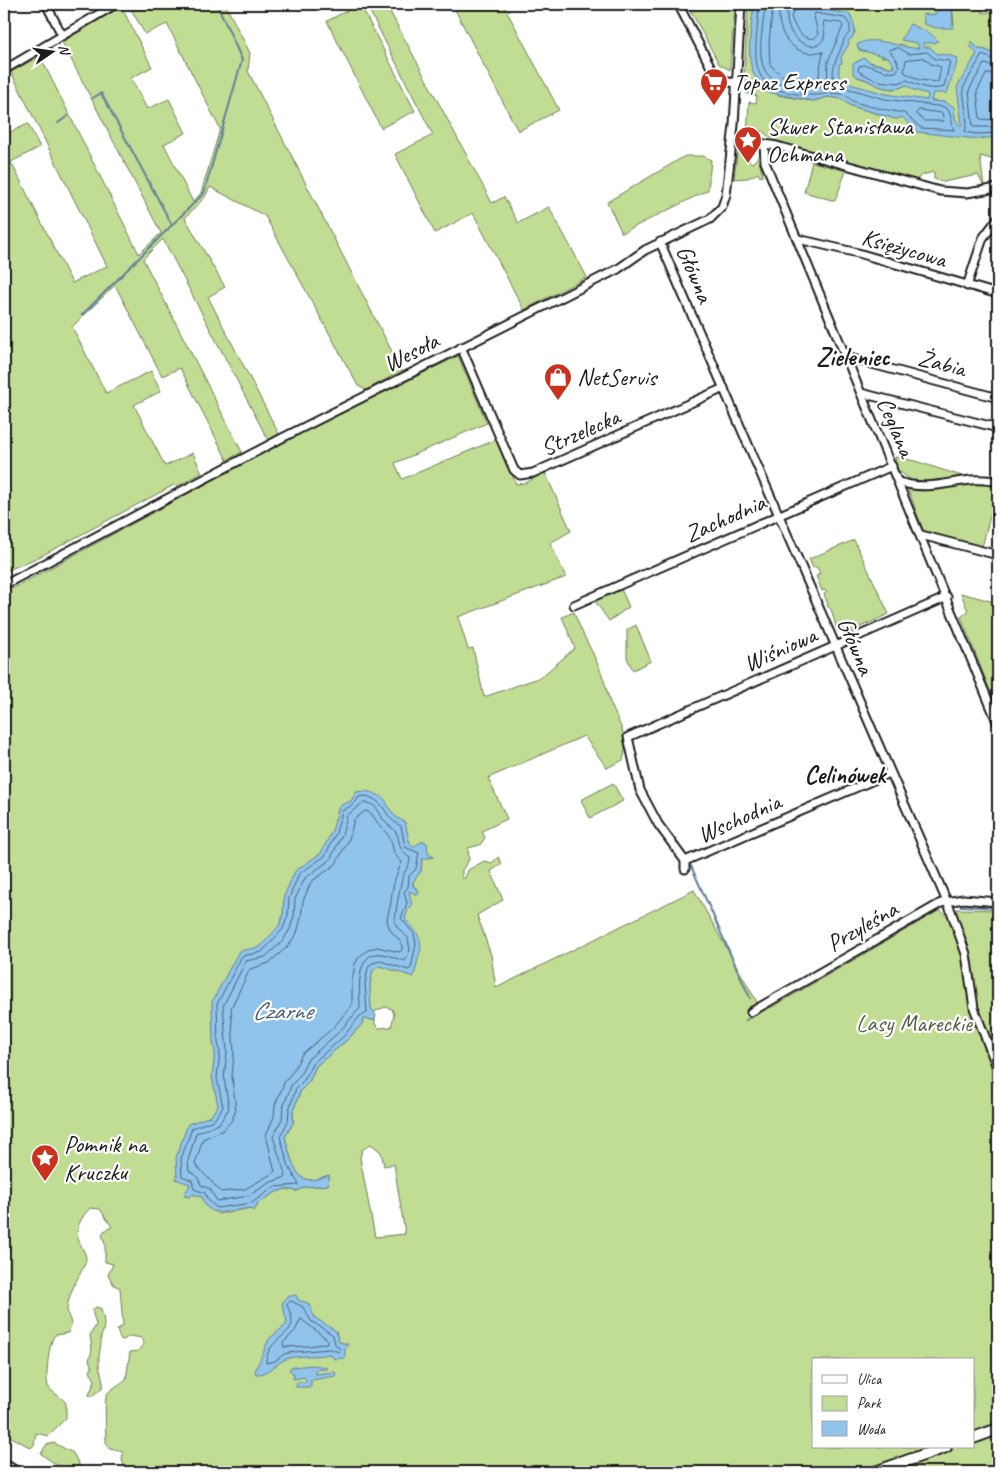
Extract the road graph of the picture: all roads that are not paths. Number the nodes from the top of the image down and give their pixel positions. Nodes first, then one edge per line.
1 (46, 4) edge
2 (116, 4) edge
3 (678, 4) edge
4 (741, 4) edge
5 (62, 35) junction
6 (4, 70) edge
7 (737, 83) junction
8 (733, 139) junction
9 (764, 144) junction
10 (998, 188) edge
11 (998, 218) edge
12 (798, 239) junction
13 (660, 242) junction
14 (967, 286) junction
15 (998, 294) edge
16 (461, 347) junction
17 (846, 357) junction
18 (724, 388) junction
19 (861, 393) junction
20 (998, 398) edge
21 (998, 428) edge
22 (892, 466) junction
23 (899, 482) junction
24 (998, 482) edge
25 (778, 516) junction
26 (921, 535) junction
27 (998, 555) edge
28 (4, 585) edge
29 (946, 597) junction
30 (574, 605) dead end
31 (835, 645) junction
32 (998, 724) edge
33 (890, 773) junction
34 (685, 865) joint
35 (947, 902) junction
36 (998, 902) edge
37 (751, 1012) dead end
38 (998, 1070) edge
39 (998, 1429) edge
40 (974, 1438) edge
41 (943, 1448) edge
42 (4, 1466) edge
43 (13, 1472) edge
44 (875, 1472) edge

1 - 5 street
2 - 5 street
3 - 7 street
4 - 7 street, Wesoła
5 - 6 street
7 - 8 street, Wesoła
8 - 9 street
8 - 13 street, Wesoła
9 - 10 street
9 - 12 street, Ceglana
11 - 14 street
12 - 14 street, Księżycowa
12 - 17 street, Ceglana
13 - 16 street, Wesoła
13 - 18 street, Główna
14 - 15 street, Księżycowa
16 - 18 street, Strzelecka
16 - 28 street, Wesoła
17 - 19 street, Ceglana
17 - 20 street, Żabia
18 - 25 street, Główna
19 - 21 street
19 - 22 street, Ceglana
22 - 23 street, Ceglana
22 - 25 street, Zachodnia
23 - 24 street
23 - 26 street, Ceglana
25 - 30 street, Zachodnia
25 - 31 street, Główna
26 - 27 street
26 - 29 street, Ceglana
29 - 31 street, Wiśniowa
29 - 32 street, Ceglana
31 - 33 street, Główna
31 - 34 street, Wiśniowa
33 - 34 street, Wschodnia
33 - 35 street, Główna
35 - 36 street, Przyleśna
35 - 37 street, Przyleśna
35 - 38 street, Główna
39 - 40 main road
41 - 44 main road
42 - 43 highway

